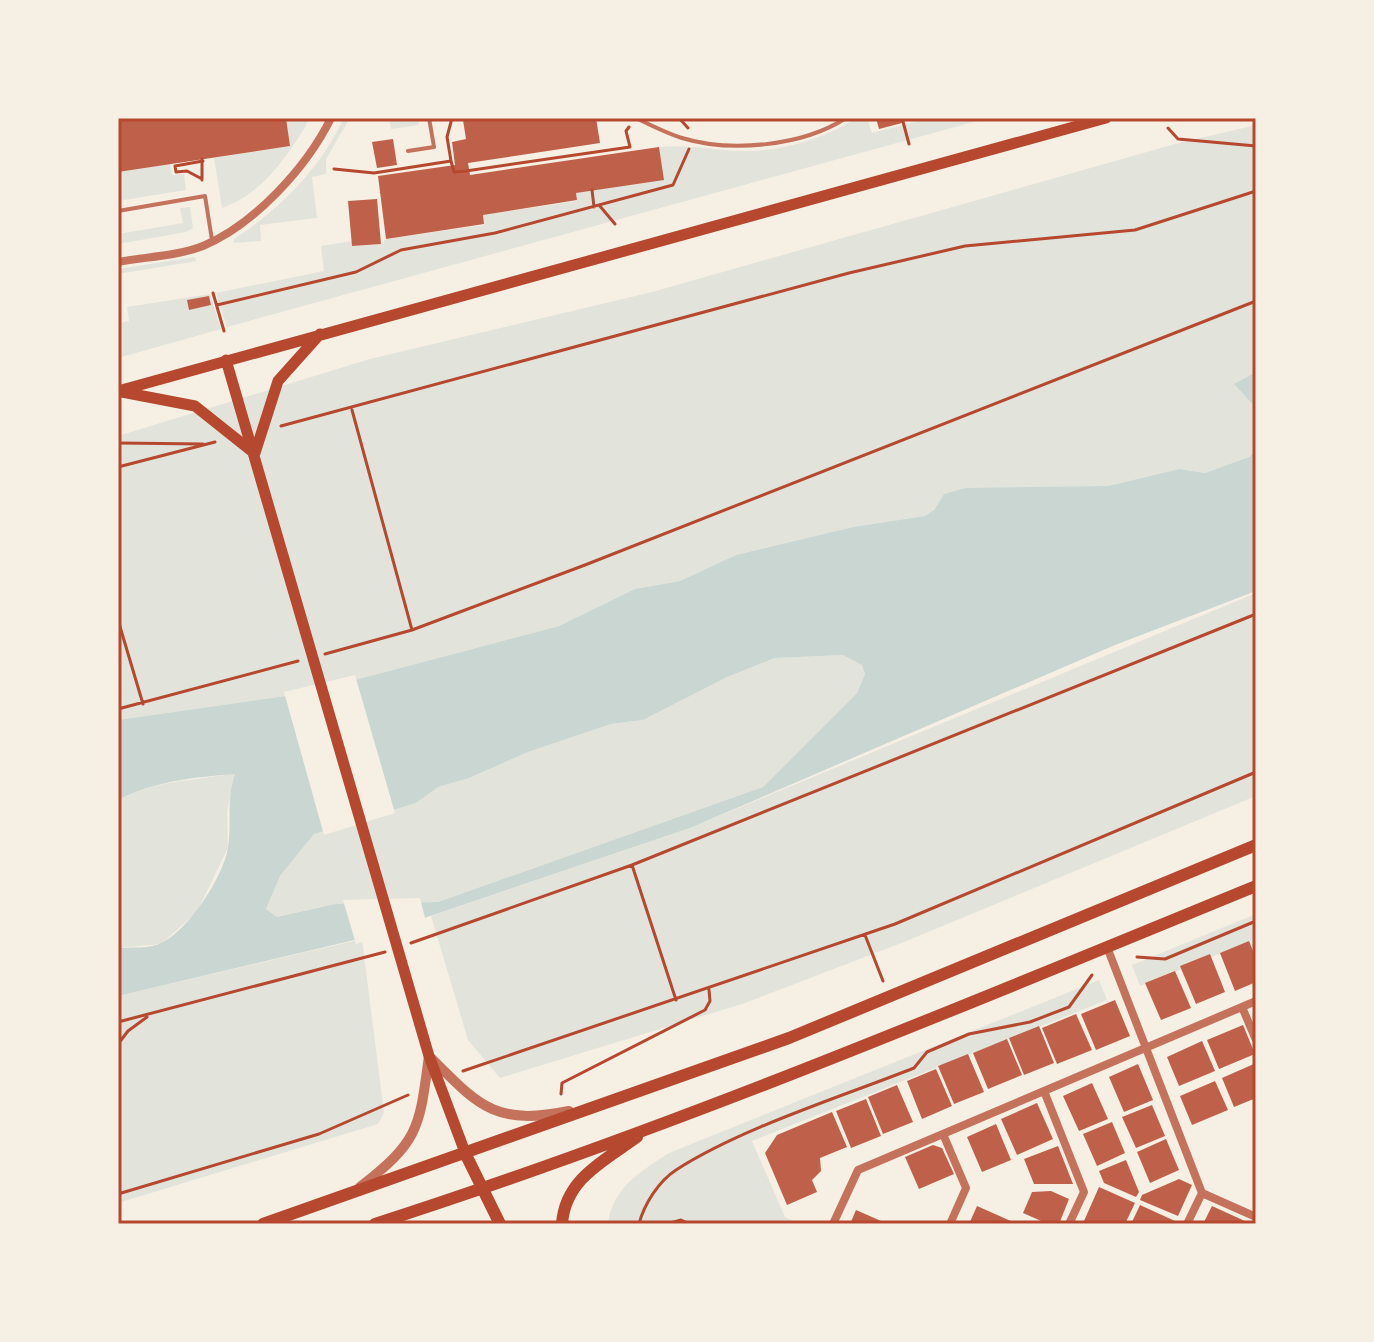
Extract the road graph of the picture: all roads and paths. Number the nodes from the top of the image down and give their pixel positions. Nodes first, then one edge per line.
1 (331, 118) edge
2 (429, 118) edge
3 (452, 118) edge
4 (636, 118) edge
5 (846, 118) edge
6 (902, 118) edge
7 (1071, 118) edge
8 (1106, 118) edge
9 (1168, 128) dead end
10 (1060, 131) junction
11 (909, 144) dead end
12 (691, 145) dead end
13 (1256, 146) edge
14 (408, 151) dead end
15 (451, 161) junction
16 (465, 164) dead end
17 (334, 169) dead end
18 (205, 172) dead end
19 (470, 172) junction
20 (202, 179) dead end
21 (592, 190) dead end
22 (1256, 191) edge
23 (597, 206) junction
24 (118, 211) edge
25 (615, 224) dead end
26 (212, 240) junction
27 (118, 262) edge
28 (213, 293) dead end
29 (1256, 301) edge
30 (217, 305) junction
31 (224, 331) dead end
32 (321, 334) junction
33 (226, 360) junction
34 (118, 391) edge
35 (352, 409) junction
36 (279, 426) dead end
37 (221, 440) dead end
38 (118, 443) edge
39 (207, 444) junction
40 (254, 454) junction
41 (118, 467) edge
42 (1256, 614) edge
43 (118, 620) edge
44 (412, 630) junction
45 (322, 655) dead end
46 (307, 659) dead end
47 (143, 704) junction
48 (118, 709) edge
49 (1256, 772) edge
50 (1256, 845) edge
51 (632, 865) junction
52 (1256, 886) edge
53 (1256, 921) edge
54 (865, 935) junction
55 (401, 947) dead end
56 (1107, 947) junction
57 (386, 952) dead end
58 (1137, 957) dead end
59 (1092, 975) dead end
60 (883, 981) dead end
61 (709, 990) junction
62 (676, 1000) junction
63 (1256, 1001) edge
64 (1242, 1007) junction
65 (150, 1015) junction
66 (118, 1022) edge
67 (1256, 1040) edge
68 (118, 1044) edge
69 (1146, 1048) junction
70 (429, 1056) junction
71 (457, 1074) dead end
72 (417, 1091) dead end
73 (1044, 1091) junction
74 (561, 1094) dead end
75 (605, 1104) junction
76 (653, 1126) junction
77 (943, 1134) junction
78 (466, 1155) junction
79 (482, 1190) junction
80 (1202, 1193) junction
81 (118, 1194) edge
82 (350, 1196) junction
83 (1256, 1217) edge
84 (263, 1224) edge
85 (375, 1224) edge
86 (500, 1224) edge
87 (562, 1224) edge
88 (639, 1224) edge
89 (667, 1224) edge
90 (690, 1224) edge
91 (833, 1224) edge
92 (950, 1224) edge
93 (1069, 1224) edge
94 (1187, 1224) edge

1 - 26 street
2 - 14 lane
3 - 15 path
4 - 5 lane
4 - 19 path
6 - 11 path
7 - 10 main road
8 - 10 main road
9 - 13 path
10 - 32 main road
12 - 23 path
15 - 17 path
15 - 19 path
16 - 19 path
18 - 20 path
21 - 23 path
22 - 35 path
23 - 25 path
23 - 30 path
24 - 26 lane
26 - 27 street
28 - 30 path
29 - 44 path
30 - 31 path
32 - 33 main road
32 - 40 main road
33 - 34 main road
33 - 40 main road
34 - 40 main road
35 - 36 path
35 - 44 path
37 - 39 path
38 - 39 path
39 - 41 path
40 - 70 main road
42 - 51 path
43 - 47 path
44 - 45 path
46 - 47 path
47 - 48 path
49 - 54 path
50 - 75 main road
51 - 55 path
51 - 62 path
52 - 56 main road
53 - 58 path
54 - 60 path
54 - 61 path
56 - 69 street
56 - 76 main road
57 - 65 path
59 - 88 path
61 - 62 path
61 - 74 path
62 - 71 path
63 - 64 street
64 - 67 street
64 - 69 street
65 - 66 path
65 - 68 path
69 - 73 street
69 - 80 street
70 - 75 street
70 - 78 main road
70 - 82 street
72 - 81 path
73 - 77 street
73 - 93 street
75 - 78 main road
76 - 79 main road
76 - 87 main road
77 - 91 street
77 - 92 street
78 - 79 main road
78 - 82 main road
79 - 85 main road
79 - 86 main road
80 - 83 street
80 - 94 street
82 - 84 main road
89 - 90 path

